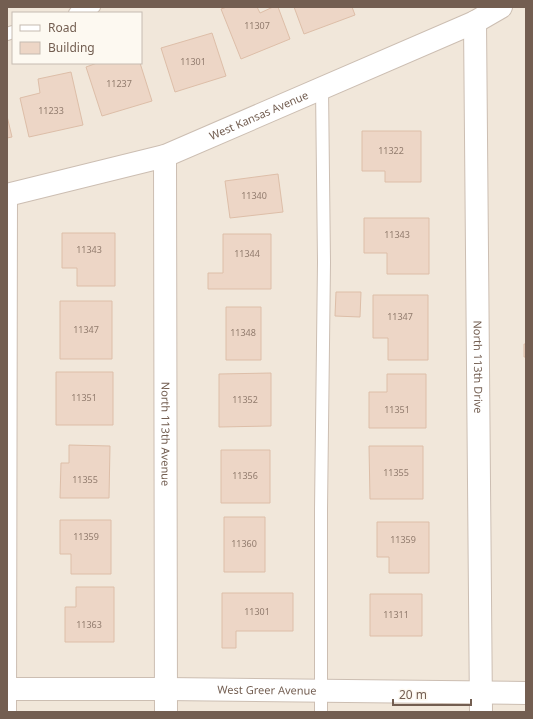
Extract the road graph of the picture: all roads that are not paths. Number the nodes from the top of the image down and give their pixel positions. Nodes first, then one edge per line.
1 (94, 7) edge
2 (501, 7) edge
3 (78, 12) edge
4 (476, 22) junction
5 (322, 88) junction
6 (165, 156) junction
7 (9, 194) edge
8 (8, 689) edge
9 (166, 689) junction
10 (526, 693) edge
11 (321, 702) edge
12 (481, 702) edge
13 (10, 712) edge
14 (166, 712) edge

1 - 3 lane
2 - 4 street, West Kansas Avenue
4 - 5 street, West Kansas Avenue
4 - 12 street, North 113th Drive
5 - 6 street, West Kansas Avenue
5 - 11 lane
6 - 7 street, West Kansas Avenue
6 - 9 street, North 113th Avenue
7 - 8 lane
8 - 9 street, West Greer Avenue
8 - 13 lane
9 - 11 street, West Greer Avenue
9 - 14 street, North 113th Avenue
10 - 12 street, West Greer Avenue
11 - 12 street, West Greer Avenue

